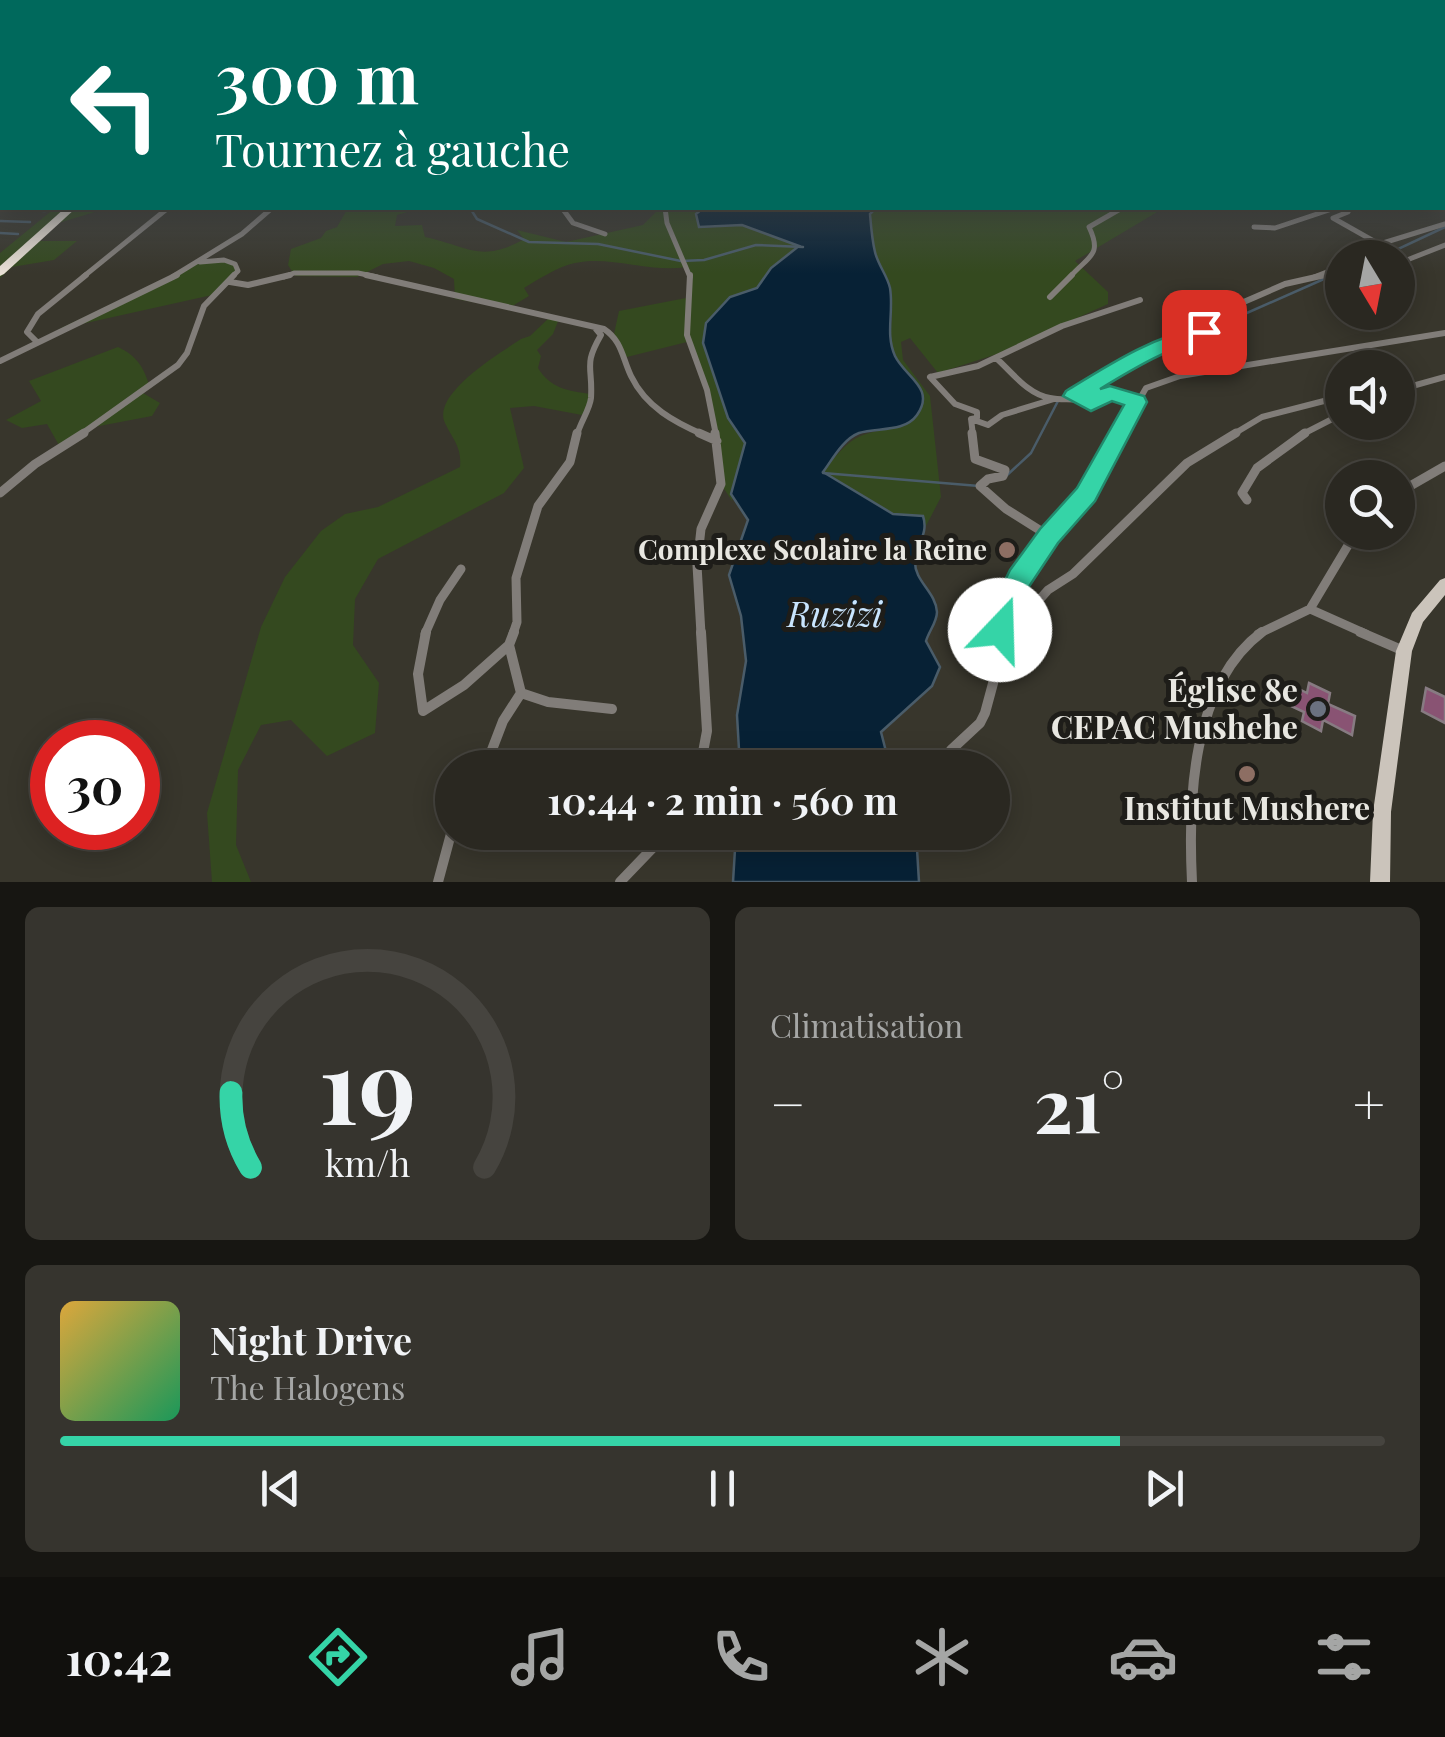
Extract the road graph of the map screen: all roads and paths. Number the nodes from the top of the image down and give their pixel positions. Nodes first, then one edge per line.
1 (69, 210) edge
2 (166, 210) edge
3 (269, 210) edge
4 (564, 210) edge
5 (666, 210) edge
6 (1119, 210) edge
7 (1329, 210) edge
8 (1347, 210) edge
9 (1445, 224) edge
10 (1254, 227) dead end
11 (605, 234) dead end
12 (1372, 240) edge
13 (1392, 240) edge
14 (1445, 245) edge
15 (1415, 257) edge
16 (200, 262) junction
17 (0, 272) edge
18 (1325, 274) edge
19 (230, 282) junction
20 (1050, 298) dead end
21 (1140, 300) dead end
22 (595, 327) junction
23 (1445, 333) edge
24 (36, 341) junction
25 (996, 358) junction
26 (0, 361) edge
27 (1445, 378) edge
28 (1415, 386) edge
29 (1074, 396) junction
30 (1054, 399) junction
31 (1324, 401) dead end
32 (1136, 402) junction
33 (971, 419) junction
34 (1325, 424) edge
35 (717, 441) junction
36 (1445, 466) edge
37 (1415, 483) edge
38 (0, 493) edge
39 (1247, 500) dead end
40 (1049, 536) junction
41 (1345, 550) edge
42 (460, 570) dead end
43 (1445, 584) edge
44 (1310, 609) junction
45 (1005, 638) junction
46 (509, 645) junction
47 (1404, 651) junction
48 (521, 693) junction
49 (612, 709) dead end
50 (492, 750) edge
51 (703, 750) edge
52 (951, 750) dead end
53 (447, 850) edge
54 (651, 850) edge
55 (438, 882) edge
56 (620, 882) edge
57 (1192, 882) edge
58 (1380, 882) edge

1 - 17 highway
2 - 24 street
3 - 16 street
4 - 11 street
5 - 35 street
6 - 20 street
7 - 10 street
8 - 12 street
9 - 13 street
14 - 15 street
16 - 19 street
16 - 24 street
18 - 29 street
19 - 22 street
19 - 38 street
21 - 25 street
22 - 35 street
22 - 46 street
23 - 32 street
24 - 26 street
25 - 30 street
25 - 33 street
27 - 28 street
29 - 30 street
29 - 32 street
30 - 33 street
31 - 45 street
32 - 40 street
33 - 40 street
34 - 39 street
35 - 51 street
36 - 37 street
40 - 45 street
41 - 44 street
42 - 46 street
43 - 47 main road
44 - 47 street
44 - 57 street
45 - 52 street
46 - 48 street
47 - 58 main road
48 - 49 street
48 - 50 street
53 - 55 street
54 - 56 street

